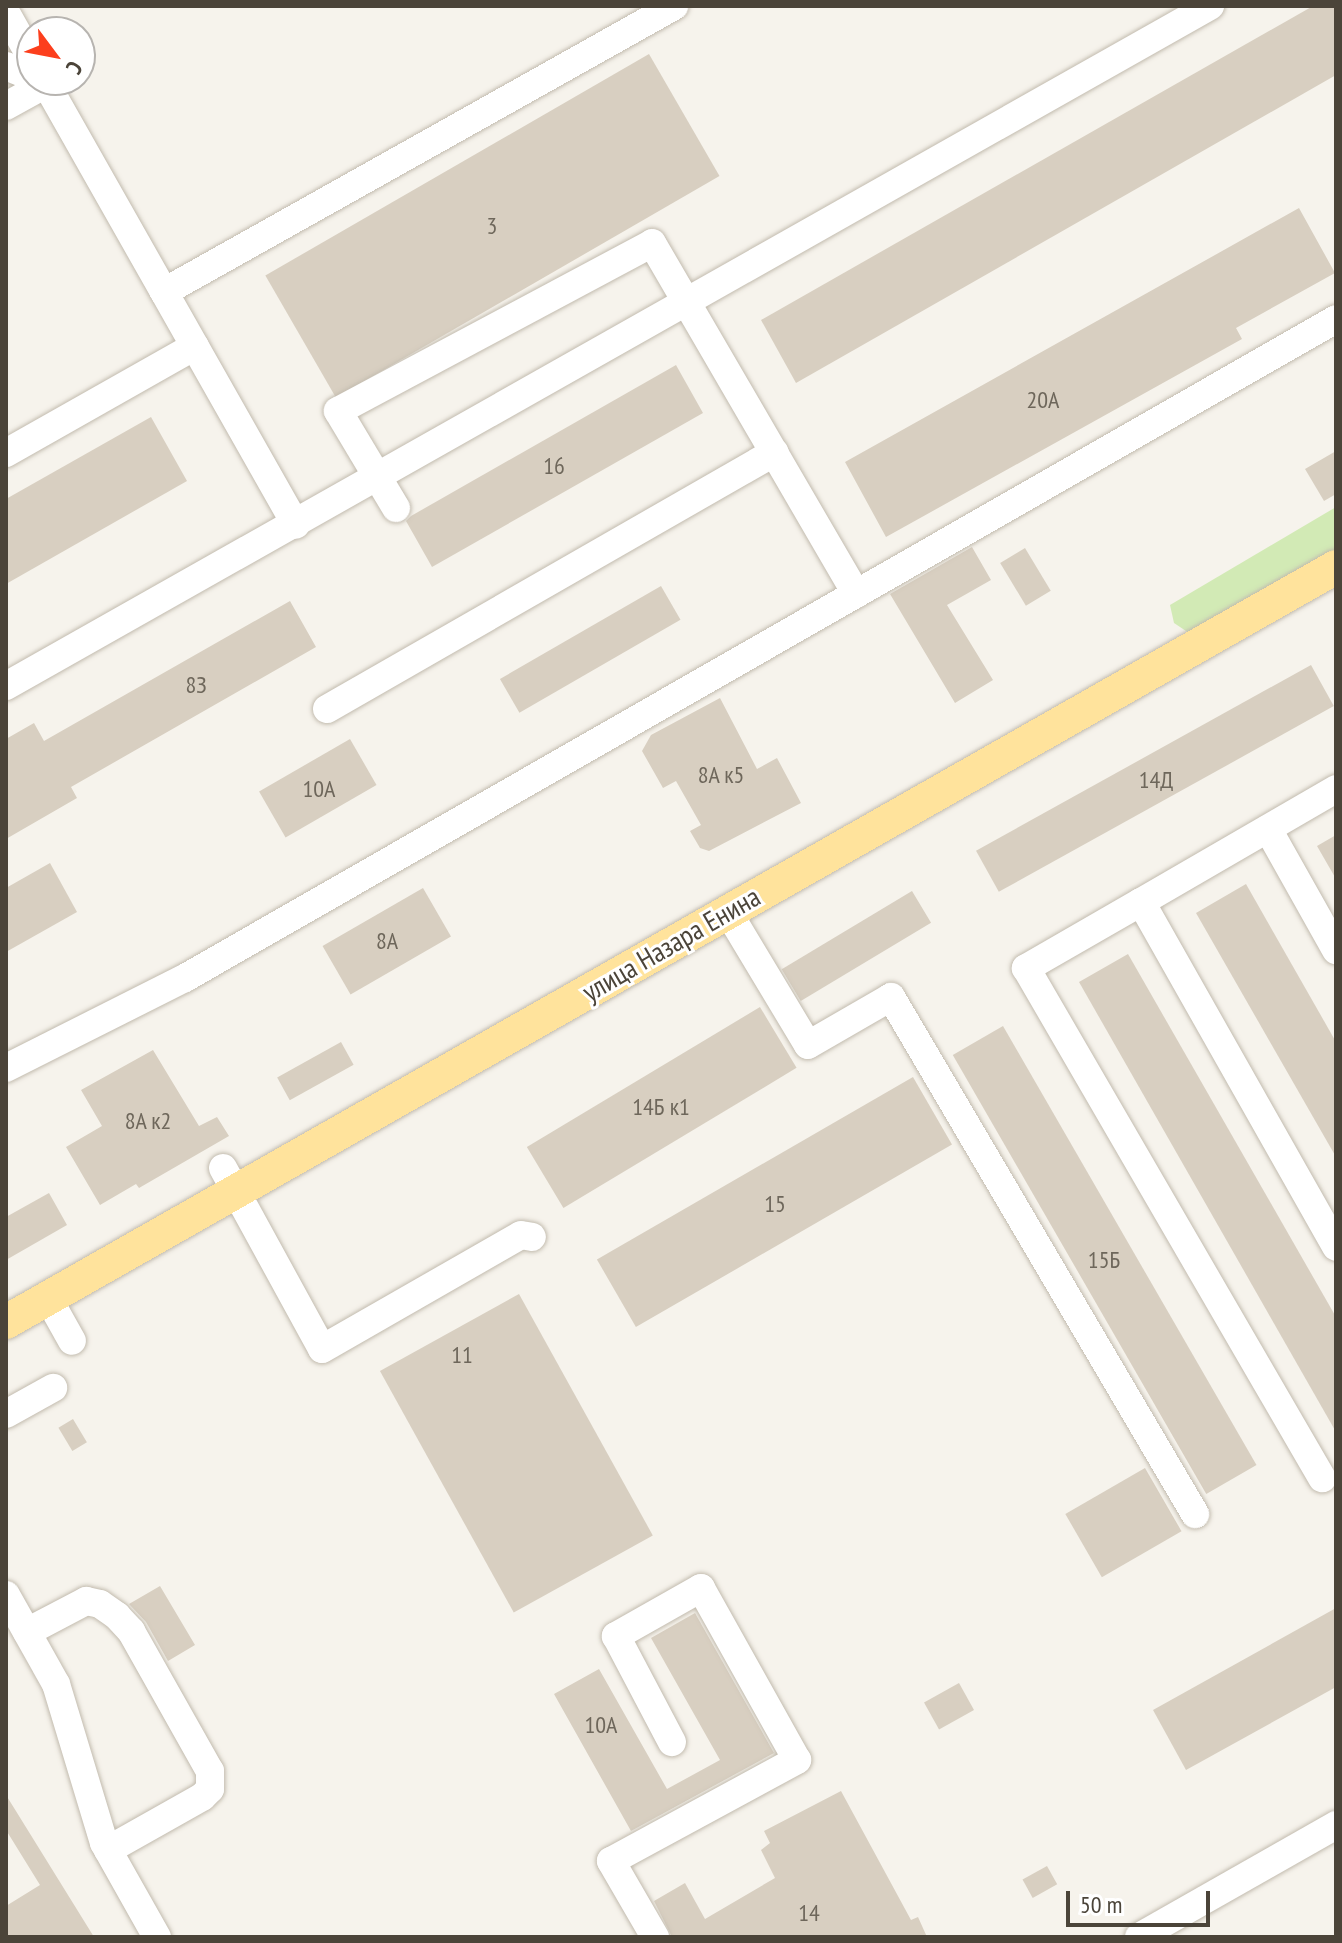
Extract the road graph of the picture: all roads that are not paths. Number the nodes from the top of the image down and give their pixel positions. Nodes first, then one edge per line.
1 (1210, 6) edge
2 (663, 9) edge
3 (6, 13) edge
4 (16, 31) edge
5 (49, 96) edge
6 (164, 292) junction
7 (685, 304) junction
8 (1336, 319) edge
9 (195, 346) junction
10 (775, 452) junction
11 (6, 453) edge
12 (378, 478) junction
13 (396, 508) dead end
14 (296, 525) junction
15 (1336, 567) edge
16 (856, 594) junction
17 (6, 686) edge
18 (327, 709) dead end
19 (1336, 789) edge
20 (1268, 829) junction
21 (1141, 902) junction
22 (728, 912) junction
23 (1336, 950) edge
24 (6, 1068) edge
25 (229, 1180) junction
26 (532, 1237) dead end
27 (1336, 1247) edge
28 (48, 1298) junction
29 (6, 1322) edge
30 (72, 1341) dead end
31 (53, 1388) dead end
32 (6, 1414) edge
33 (1322, 1478) dead end
34 (1195, 1514) dead end
35 (6, 1595) edge
36 (27, 1632) junction
37 (672, 1742) dead end
38 (1336, 1825) edge
39 (108, 1850) junction
40 (157, 1937) edge
41 (655, 1937) edge
42 (1139, 1937) edge

1 - 7 street
2 - 6 street
3 - 4 street
5 - 6 street
6 - 9 street
7 - 10 street
7 - 12 street
7 - 12 street
8 - 16 street
9 - 11 street
9 - 14 street
10 - 16 street
10 - 18 street
12 - 13 street
12 - 14 street
14 - 17 street
15 - 22 main road, улица Назара Енина
16 - 24 street
19 - 20 street
20 - 21 street
20 - 23 street
21 - 27 street
21 - 33 street
22 - 25 main road, улица Назара Енина
22 - 34 street
25 - 26 street
25 - 28 main road, улица Назара Енина
28 - 29 main road, улица Назара Енина
28 - 30 street
31 - 32 street
35 - 36 street
36 - 39 street
36 - 39 street
37 - 41 street
38 - 42 street
39 - 40 street

